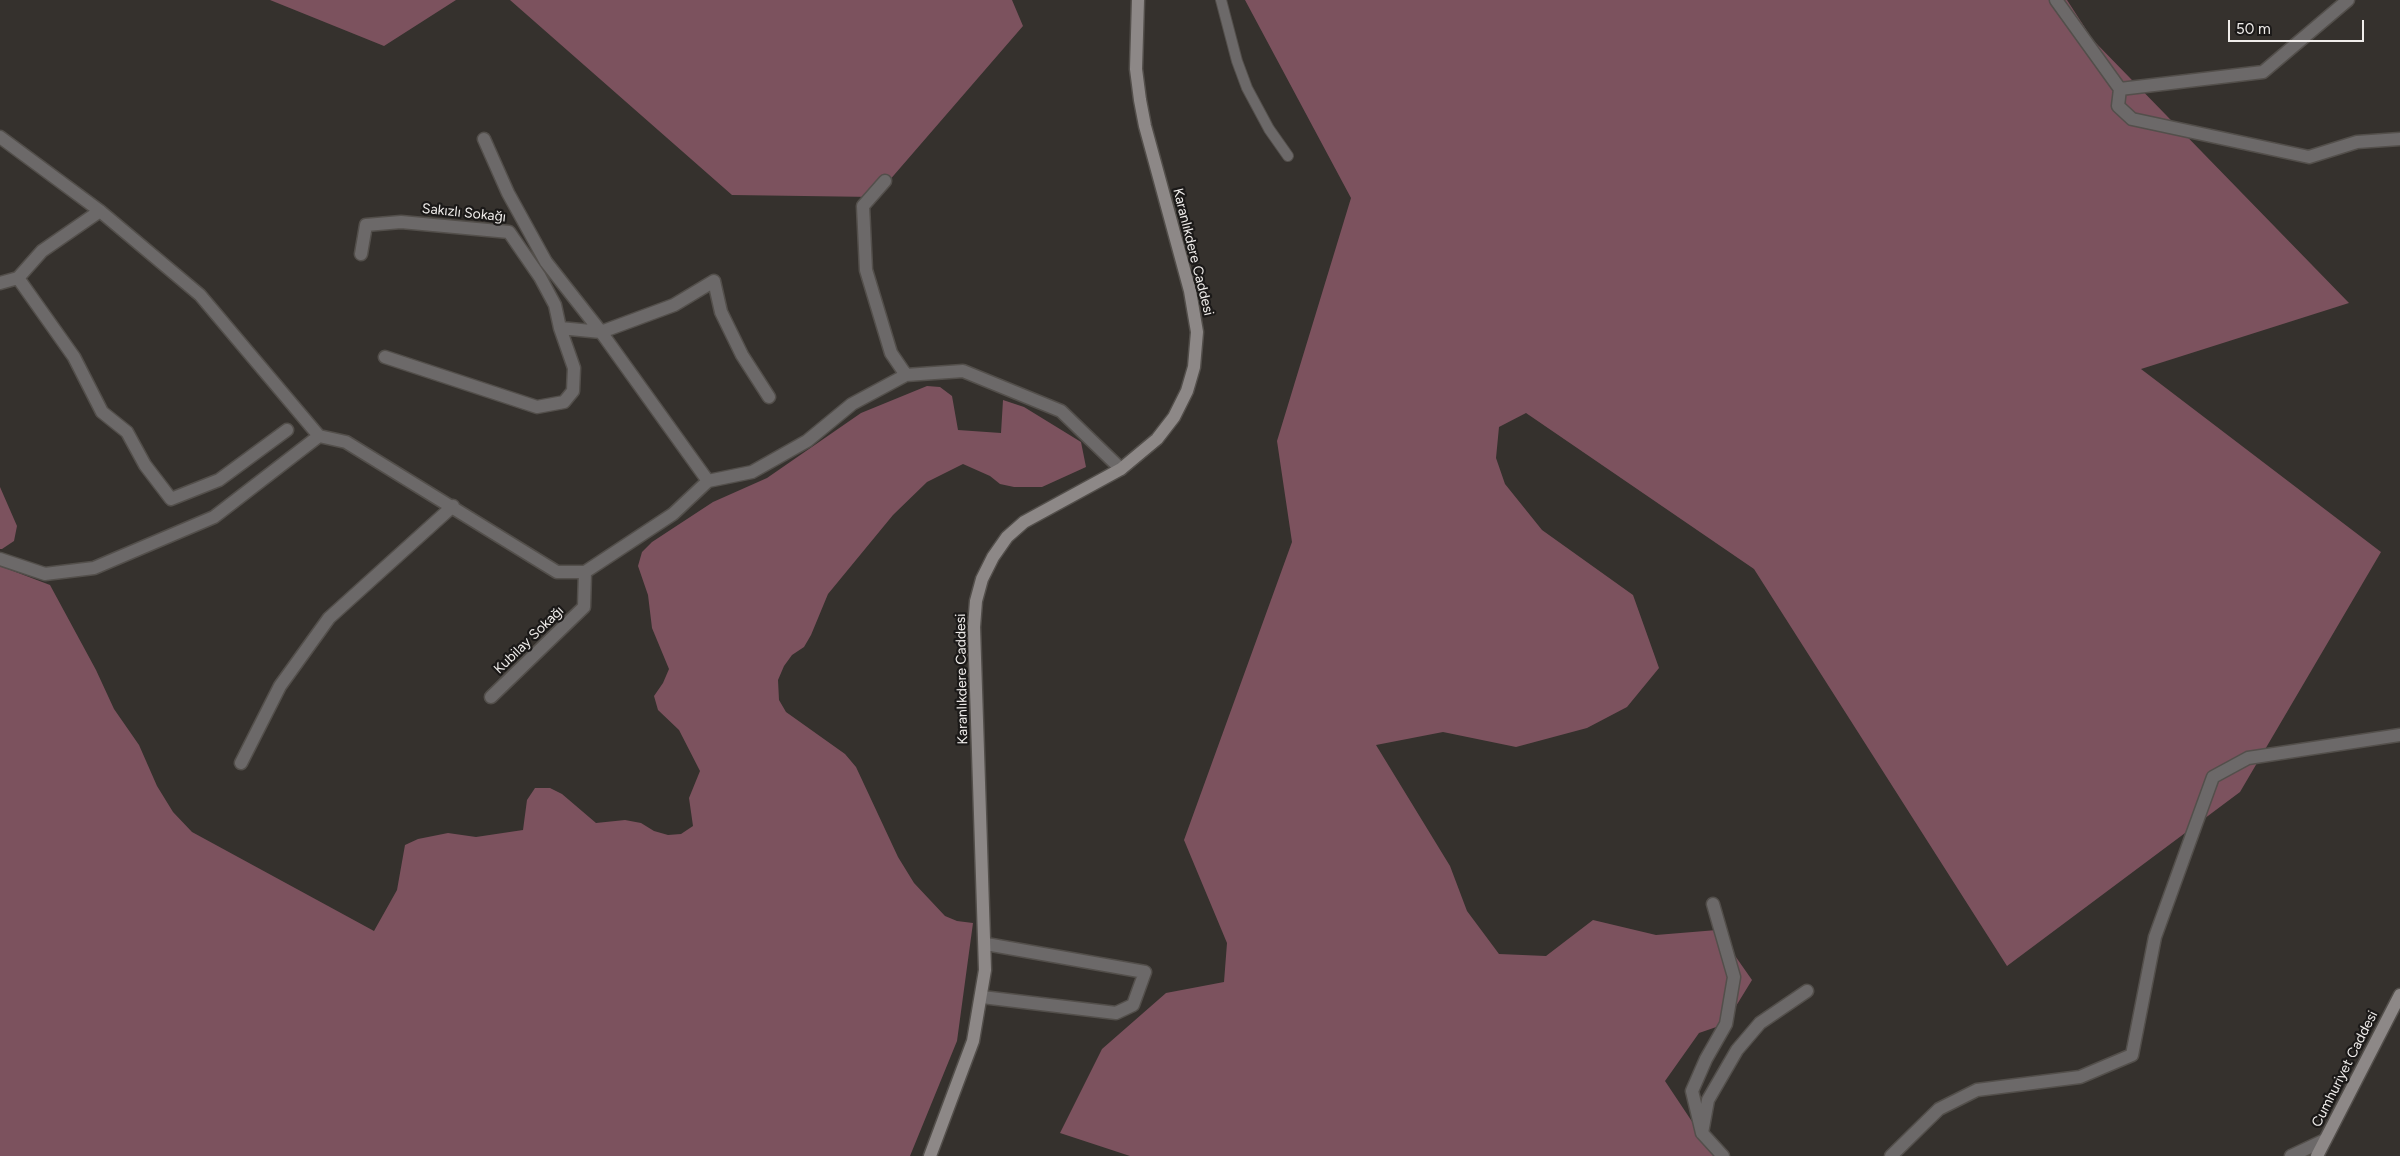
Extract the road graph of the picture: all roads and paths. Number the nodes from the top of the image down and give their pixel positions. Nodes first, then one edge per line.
1 (1138, 0) edge
2 (1222, 0) edge
3 (2056, 0) edge
4 (2348, 0) edge
5 (2120, 89) junction
6 (0, 137) edge
7 (484, 139) dead end
8 (2400, 139) edge
9 (1288, 156) dead end
10 (885, 181) dead end
11 (100, 211) junction
12 (361, 254) dead end
13 (18, 278) junction
14 (0, 283) edge
15 (560, 328) junction
16 (601, 332) junction
17 (385, 357) dead end
18 (906, 376) junction
19 (769, 398) dead end
20 (287, 430) dead end
21 (319, 436) junction
22 (1121, 469) junction
23 (708, 481) junction
24 (453, 506) junction
25 (0, 559) edge
26 (584, 572) junction
27 (492, 697) dead end
28 (2400, 736) edge
29 (241, 763) dead end
30 (1713, 904) dead end
31 (986, 944) junction
32 (1807, 991) dead end
33 (2400, 996) edge
34 (982, 997) junction
35 (1702, 1133) junction
36 (2325, 1140) junction
37 (930, 1156) edge
38 (1723, 1156) edge
39 (1890, 1156) edge
40 (2291, 1156) edge
41 (2317, 1156) edge

1 - 22 main road, Karanlıkdere Caddesi
2 - 9 lane
3 - 5 street
4 - 5 street
5 - 8 street
6 - 11 street
7 - 16 street
10 - 18 street
11 - 13 street
11 - 21 street
12 - 15 street, Sakızlı Sokağı
13 - 14 street
13 - 20 street
15 - 16 street
15 - 17 street, Sakızlı Sokağı
16 - 19 street
16 - 23 street
18 - 22 street
18 - 23 street
21 - 24 street
21 - 25 street
22 - 31 main road, Karanlıkdere Caddesi
23 - 26 street
24 - 26 street
24 - 29 street
26 - 27 street, Kubilay Sokağı
28 - 39 street
30 - 35 street
31 - 34 main road, Karanlıkdere Caddesi
31 - 34 street
32 - 35 street
33 - 36 main road, Cumhuriyet Caddesi
34 - 37 main road, Karanlıkdere Caddesi
35 - 38 street
36 - 40 street
36 - 41 main road, Cumhuriyet Caddesi

